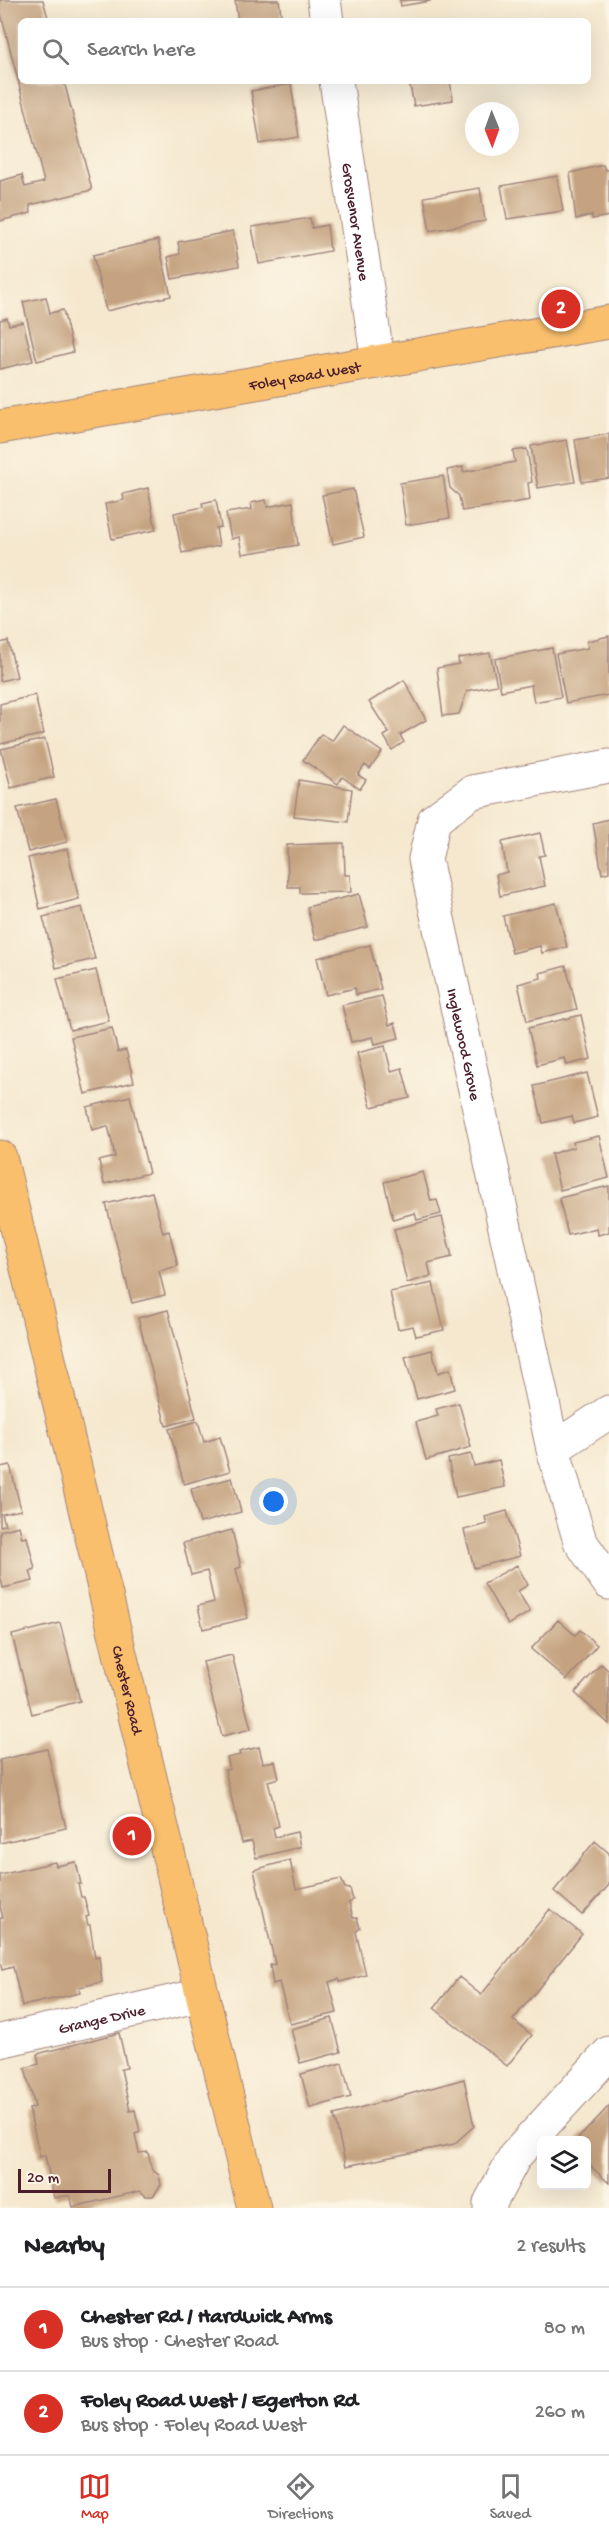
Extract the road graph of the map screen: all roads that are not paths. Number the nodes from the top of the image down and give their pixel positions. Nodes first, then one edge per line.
1 (324, 0) edge
2 (327, 18) edge
3 (336, 84) edge
4 (609, 322) edge
5 (378, 362) junction
6 (0, 427) edge
7 (609, 766) edge
8 (1, 1166) edge
9 (609, 1412) edge
10 (553, 1449) junction
11 (609, 1582) edge
12 (201, 1995) junction
13 (0, 2041) edge
14 (609, 2053) edge
15 (254, 2208) edge
16 (490, 2208) edge

1 - 2 street
3 - 5 street, Grosvenor Avenue
4 - 5 main road, Foley Road West
5 - 6 main road, Foley Road West
7 - 10 street, Inglewood Grove
8 - 12 main road, Chester Road
9 - 10 street
10 - 11 street, Inglewood Grove
12 - 13 street, Grange Drive
12 - 15 main road, Chester Road
14 - 16 street

